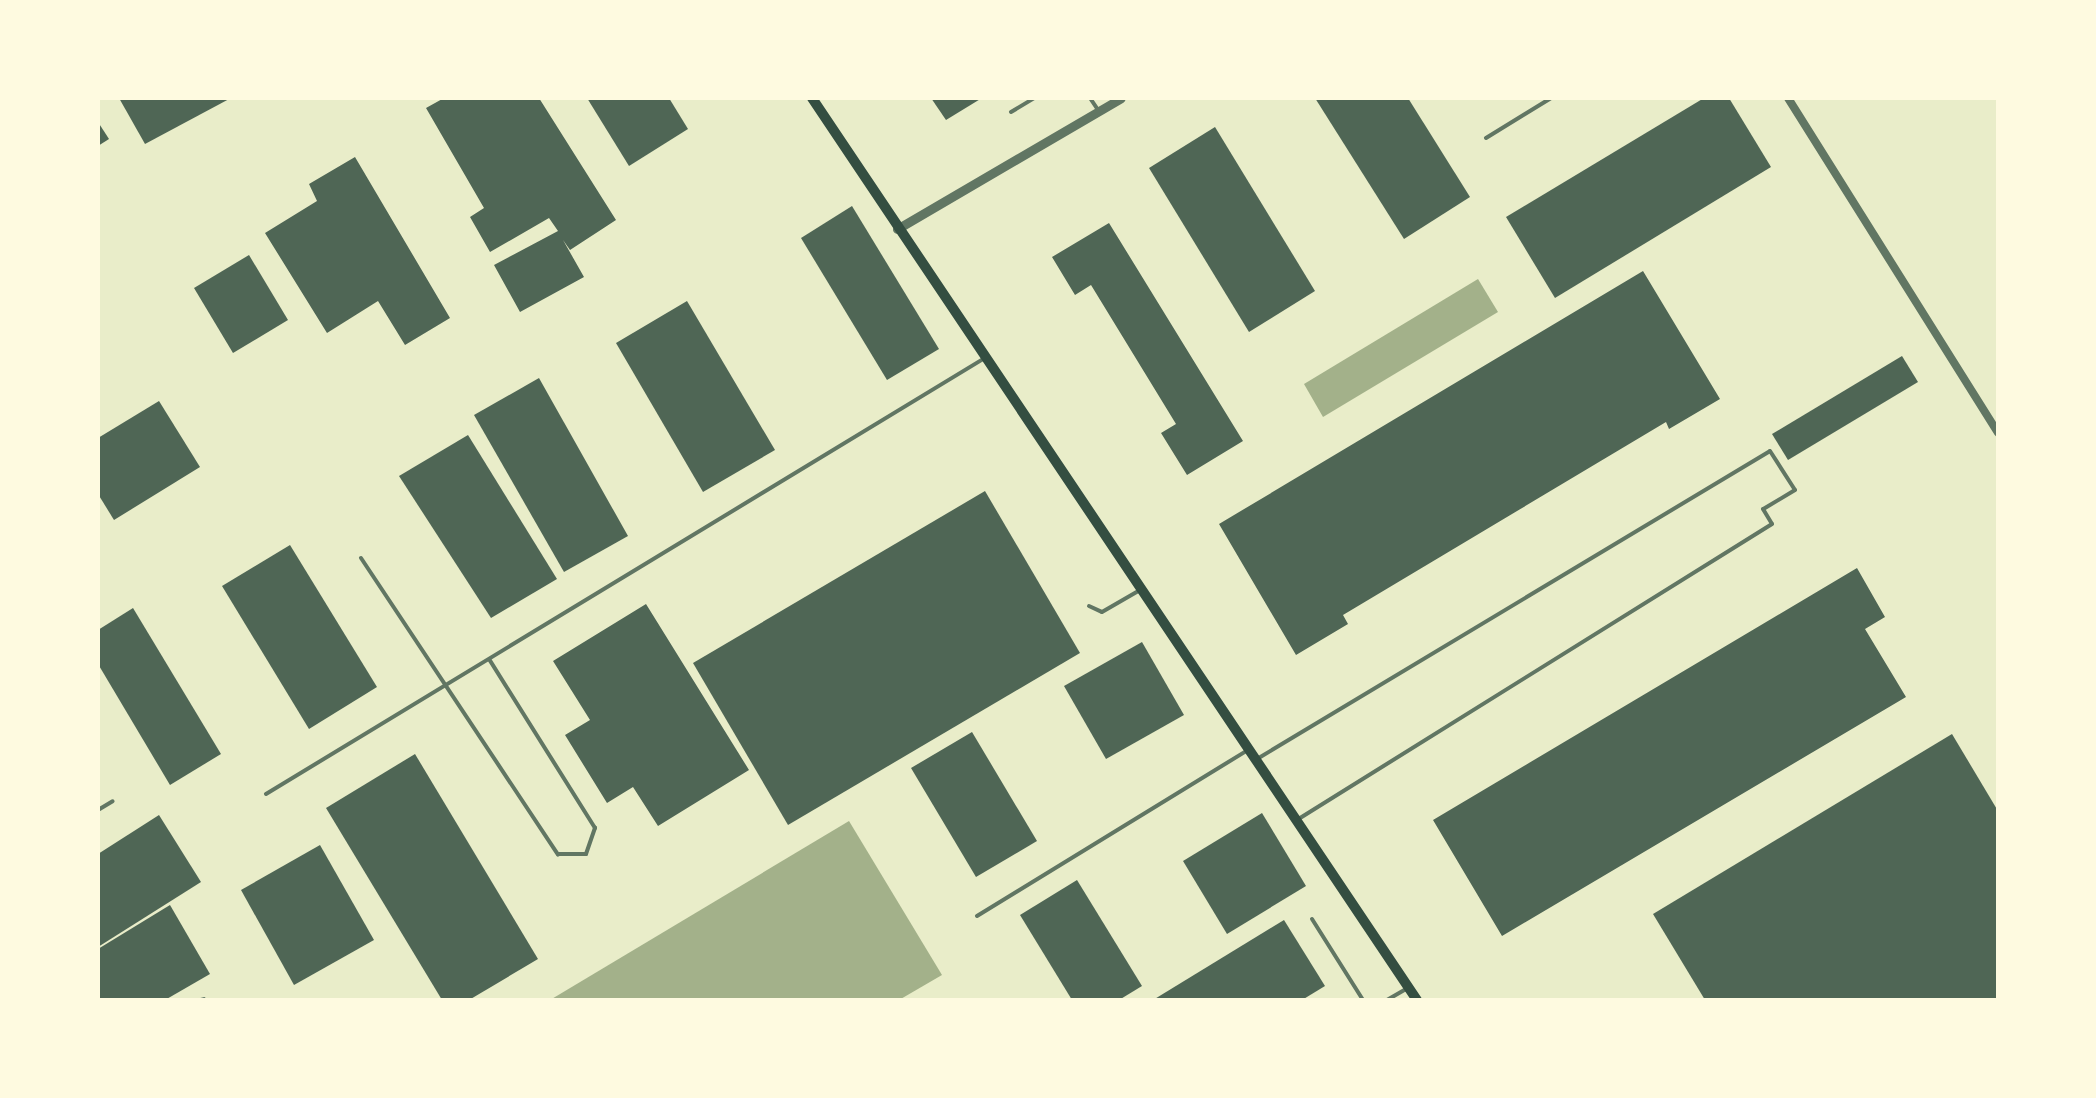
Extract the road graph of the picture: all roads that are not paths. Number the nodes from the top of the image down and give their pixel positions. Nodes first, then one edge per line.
1 (815, 98) edge
2 (1034, 98) edge
3 (1090, 98) edge
4 (1120, 98) edge
5 (1552, 98) edge
6 (1788, 98) edge
7 (1098, 110) junction
8 (1011, 112) dead end
9 (1486, 138) dead end
10 (897, 229) junction
11 (983, 359) junction
12 (1998, 433) edge
13 (361, 558) dead end
14 (1140, 590) junction
15 (1089, 606) dead end
16 (488, 659) junction
17 (448, 685) junction
18 (1248, 750) junction
19 (1256, 760) junction
20 (266, 794) dead end
21 (113, 801) dead end
22 (98, 810) edge
23 (1296, 820) junction
24 (977, 916) dead end
25 (1312, 919) dead end
26 (1408, 988) junction
27 (1363, 1000) edge
28 (1388, 1000) edge
29 (1416, 1000) edge

1 - 10 main road
2 - 8 lane
3 - 7 lane
4 - 7 street
5 - 9 lane
6 - 12 street
7 - 10 street
10 - 11 main road
11 - 14 main road
11 - 16 lane
13 - 17 lane
14 - 15 lane
14 - 18 main road
16 - 17 lane
16 - 17 lane
17 - 20 lane
18 - 19 main road
18 - 24 lane
19 - 23 main road
19 - 23 lane
21 - 22 lane
23 - 26 main road
25 - 27 lane
26 - 28 lane
26 - 29 main road

